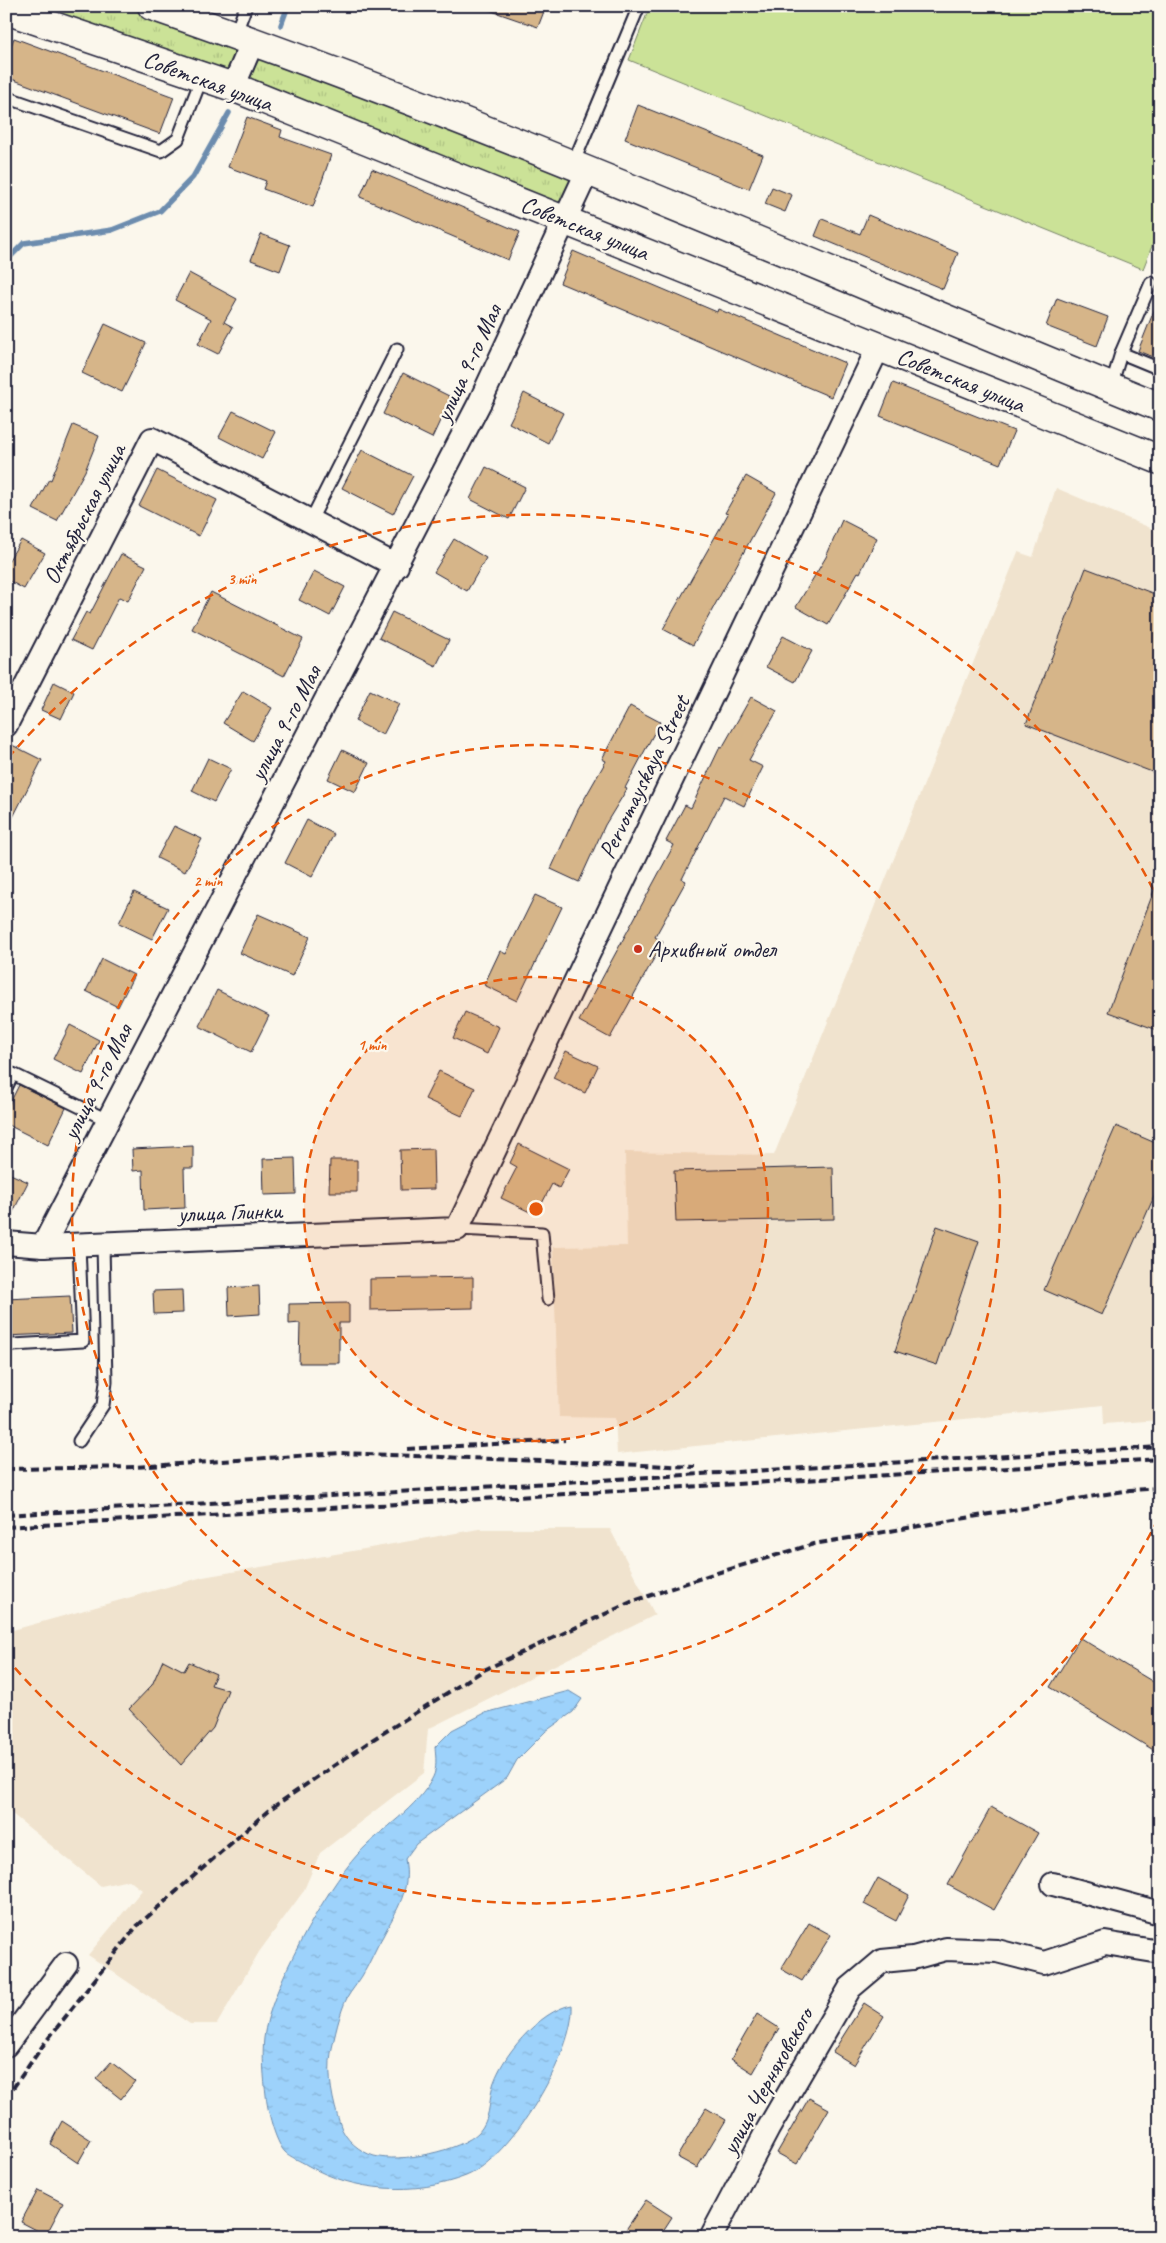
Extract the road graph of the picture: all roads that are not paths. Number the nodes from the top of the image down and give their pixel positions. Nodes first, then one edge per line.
1 (152, 6) edge
2 (246, 6) edge
3 (639, 6) edge
4 (6, 10) edge
5 (244, 38) junction
6 (202, 77) junction
7 (233, 87) junction
8 (6, 97) edge
9 (581, 167) junction
10 (564, 219) junction
11 (1151, 284) dead end
12 (878, 348) junction
13 (397, 349) dead end
14 (1121, 353) junction
15 (1160, 369) edge
16 (1111, 387) junction
17 (1160, 407) edge
18 (1160, 460) edge
19 (310, 522) junction
20 (397, 566) junction
21 (6, 725) edge
22 (6, 1088) edge
23 (107, 1120) junction
24 (457, 1229) junction
25 (6, 1243) edge
26 (103, 1244) junction
27 (79, 1245) junction
28 (43, 1246) junction
29 (548, 1299) dead end
30 (13, 1345) dead end
31 (79, 1441) dead end
32 (1052, 1884) dead end
33 (1160, 1913) edge
34 (1160, 1952) edge
35 (66, 1964) dead end
36 (6, 2045) edge
37 (711, 2237) edge

1 - 5 main road
2 - 5 lane
3 - 9 lane
4 - 6 main road, Советская улица
5 - 7 street
5 - 9 main road
6 - 7 main road, Советская улица
6 - 8 lane
7 - 10 main road, Советская улица
9 - 10 street, улица 9-го Мая
9 - 16 main road
10 - 12 main road, Советская улица
10 - 20 street, улица 9-го Мая
11 - 14 lane
12 - 18 main road, Советская улица
12 - 24 street, Pervomayskaya Street
13 - 19 lane
14 - 15 lane
14 - 16 lane
16 - 17 main road
19 - 20 street, Октябрьская улица
19 - 21 street, Октябрьская улица
20 - 23 street, улица 9-го Мая
22 - 23 lane
23 - 28 street, улица 9-го Мая
24 - 26 street, улица Глинки
24 - 29 lane
25 - 28 street, улица Глинки
26 - 27 street, улица Глинки
26 - 31 lane
27 - 28 street, улица Глинки
27 - 30 lane
32 - 33 street
34 - 37 street, улица Черняховского
35 - 36 street

